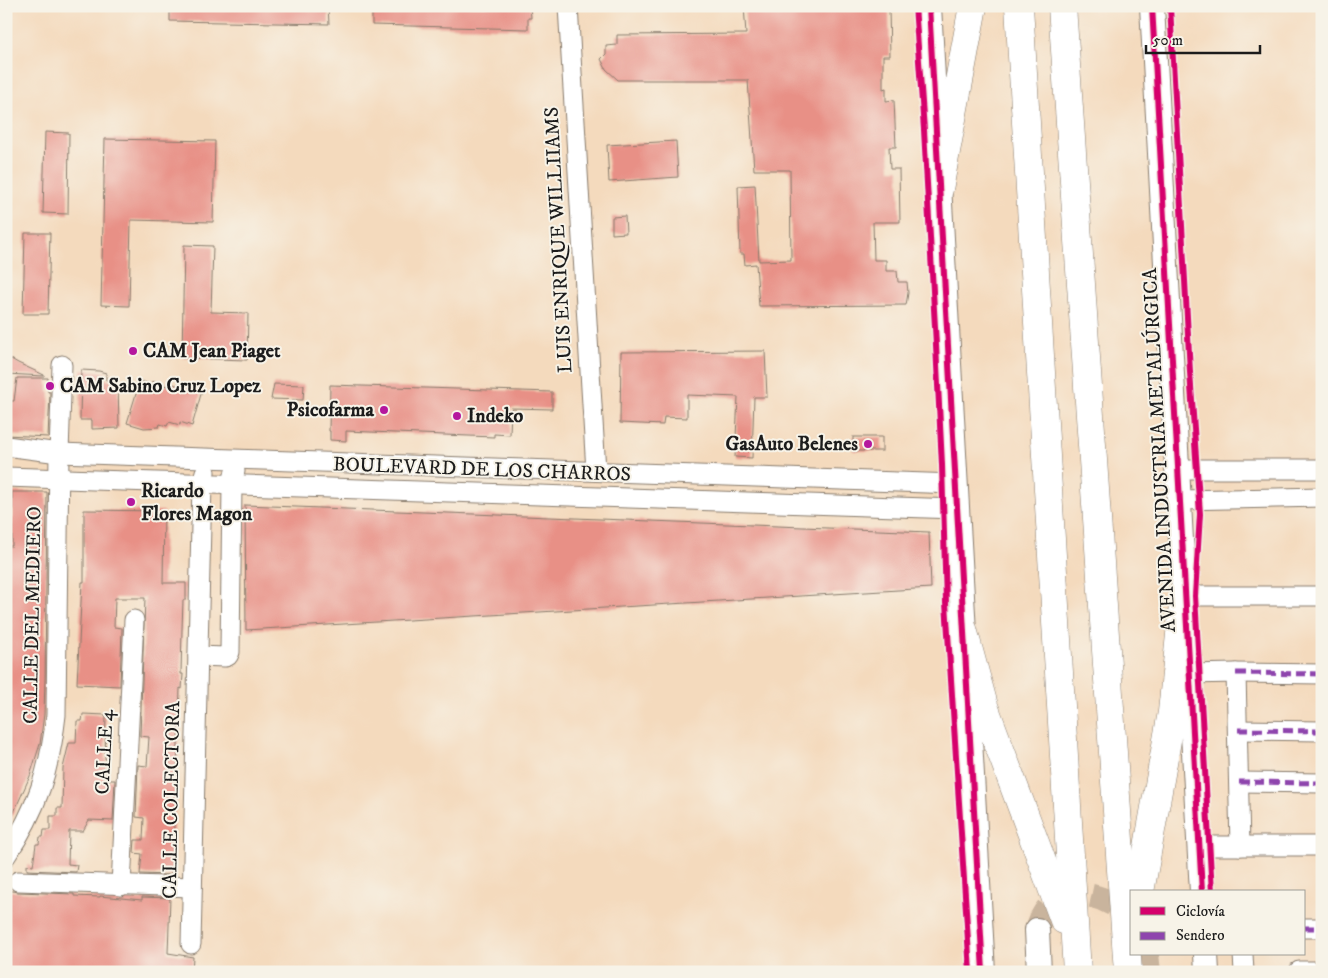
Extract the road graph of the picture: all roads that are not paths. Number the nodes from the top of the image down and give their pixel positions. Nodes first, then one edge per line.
1 (568, 6) edge
2 (929, 6) edge
3 (973, 6) edge
4 (1019, 6) edge
5 (1062, 6) edge
6 (1152, 6) edge
7 (939, 189) junction
8 (62, 365) dead end
9 (6, 446) edge
10 (59, 453) junction
11 (209, 458) junction
12 (238, 459) junction
13 (1177, 469) junction
14 (1322, 469) edge
15 (596, 472) junction
16 (6, 477) edge
17 (58, 478) junction
18 (202, 483) junction
19 (232, 484) junction
20 (955, 484) junction
21 (1322, 498) edge
22 (1179, 500) junction
23 (956, 509) junction
24 (1184, 596) junction
25 (1322, 596) edge
26 (134, 620) dead end
27 (963, 629) junction
28 (198, 656) junction
29 (1236, 673) junction
30 (1189, 674) junction
31 (1322, 674) edge
32 (1238, 730) junction
33 (1322, 731) edge
34 (1239, 782) junction
35 (1322, 783) edge
36 (1199, 846) junction
37 (1240, 846) junction
38 (1322, 846) edge
39 (6, 856) edge
40 (18, 881) dead end
41 (121, 886) junction
42 (192, 888) junction
43 (1140, 890) edge
44 (1202, 890) edge
45 (1306, 928) edge
46 (1322, 928) edge
47 (1037, 930) tunnel mouth
48 (191, 944) dead end
49 (1206, 956) edge
50 (1244, 956) edge
51 (1297, 956) edge
52 (1129, 958) edge
53 (1076, 961) edge
54 (1322, 971) edge
55 (983, 972) edge
56 (1038, 972) edge
57 (1207, 972) edge
58 (1244, 972) edge
59 (1299, 972) edge

1 - 15 street, LUIS ENRIQUE WILLIIAMS
2 - 7 main road
3 - 7 highway
4 - 53 highway
5 - 52 highway
6 - 13 main road, AVENIDA INDUSTRIA METALÚRGICA
7 - 20 main road
8 - 10 street, CALLE DEL MEDIERO
9 - 10 street, BOULEVARD DE LOS CHARROS
10 - 11 street, BOULEVARD DE LOS CHARROS
10 - 17 street, CALLE DEL MEDIERO
11 - 12 street, BOULEVARD DE LOS CHARROS
11 - 18 street, CALLE COLECTORA
12 - 15 street, BOULEVARD DE LOS CHARROS
12 - 19 street
13 - 14 street
13 - 22 main road, AVENIDA INDUSTRIA METALÚRGICA
15 - 20 street, BOULEVARD DE LOS CHARROS
16 - 17 street, BOULEVARD DE LOS CHARROS
17 - 18 street, BOULEVARD DE LOS CHARROS
17 - 39 street, CALLE DEL MEDIERO
18 - 19 street, BOULEVARD DE LOS CHARROS
18 - 28 street, CALLE COLECTORA
19 - 23 street, BOULEVARD DE LOS CHARROS
19 - 28 street
20 - 23 main road
21 - 22 street
22 - 24 main road, AVENIDA INDUSTRIA METALÚRGICA
23 - 27 main road
24 - 25 street
24 - 30 main road, AVENIDA INDUSTRIA METALÚRGICA
24 - 43 highway
26 - 41 street, CALLE 4
27 - 53 highway
27 - 55 main road
28 - 42 street, CALLE COLECTORA
29 - 30 street
29 - 31 street
29 - 32 street
30 - 36 main road, AVENIDA INDUSTRIA METALÚRGICA
32 - 33 street
32 - 34 street
34 - 35 street
34 - 37 street
36 - 37 street
36 - 44 main road, AVENIDA INDUSTRIA METALÚRGICA
37 - 38 street
40 - 41 street
41 - 42 street
42 - 48 street, CALLE COLECTORA
45 - 46 street
47 - 56 main road
49 - 57 main road
50 - 58 street
51 - 59 street
54 - 59 street

